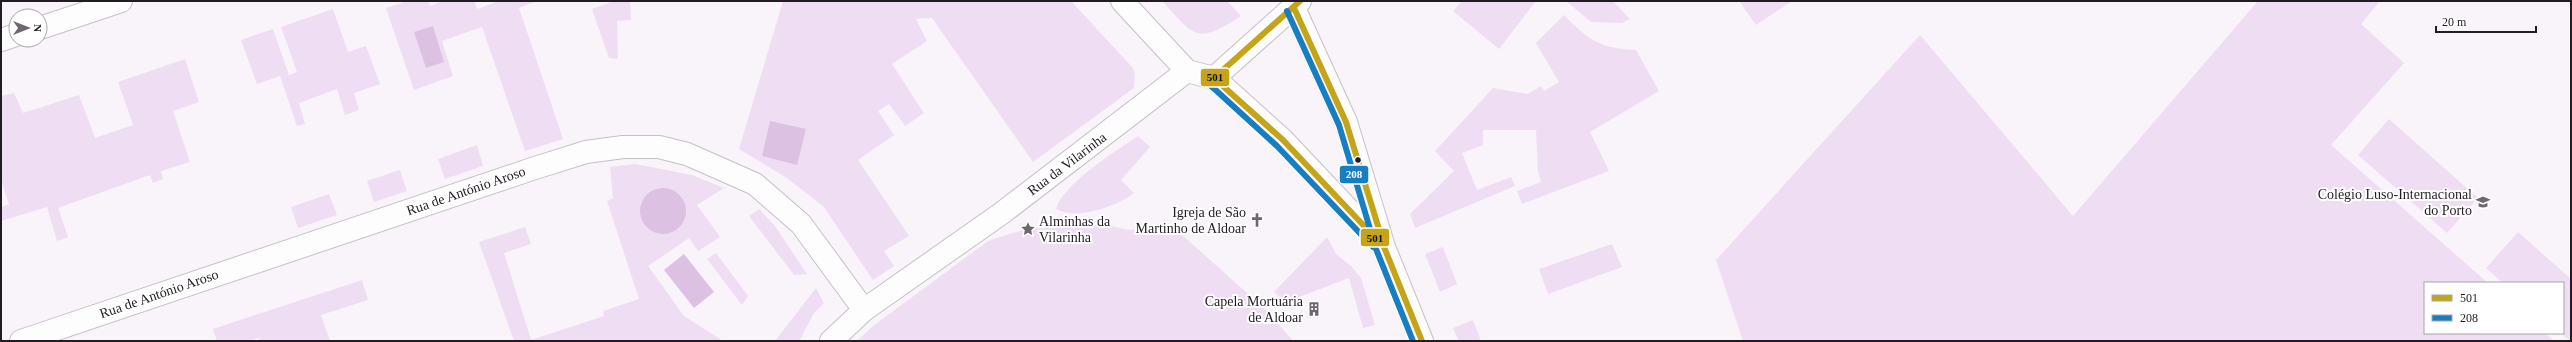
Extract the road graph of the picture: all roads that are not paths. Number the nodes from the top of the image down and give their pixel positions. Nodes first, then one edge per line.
1 (121, 1) edge
2 (1122, 1) edge
3 (1297, 5) edge
4 (48, 25) edge
5 (1187, 71) junction
6 (1214, 78) junction
7 (1384, 247) junction
8 (864, 310) junction
9 (21, 341) edge
10 (831, 341) edge
11 (1422, 341) edge

1 - 4 street
2 - 5 street
3 - 6 street
3 - 7 street
5 - 6 street
5 - 8 street, Rua da Vilarinha
6 - 7 street
7 - 11 street
8 - 9 street, Rua de António Aroso
8 - 10 street, Rua da Vilarinha

